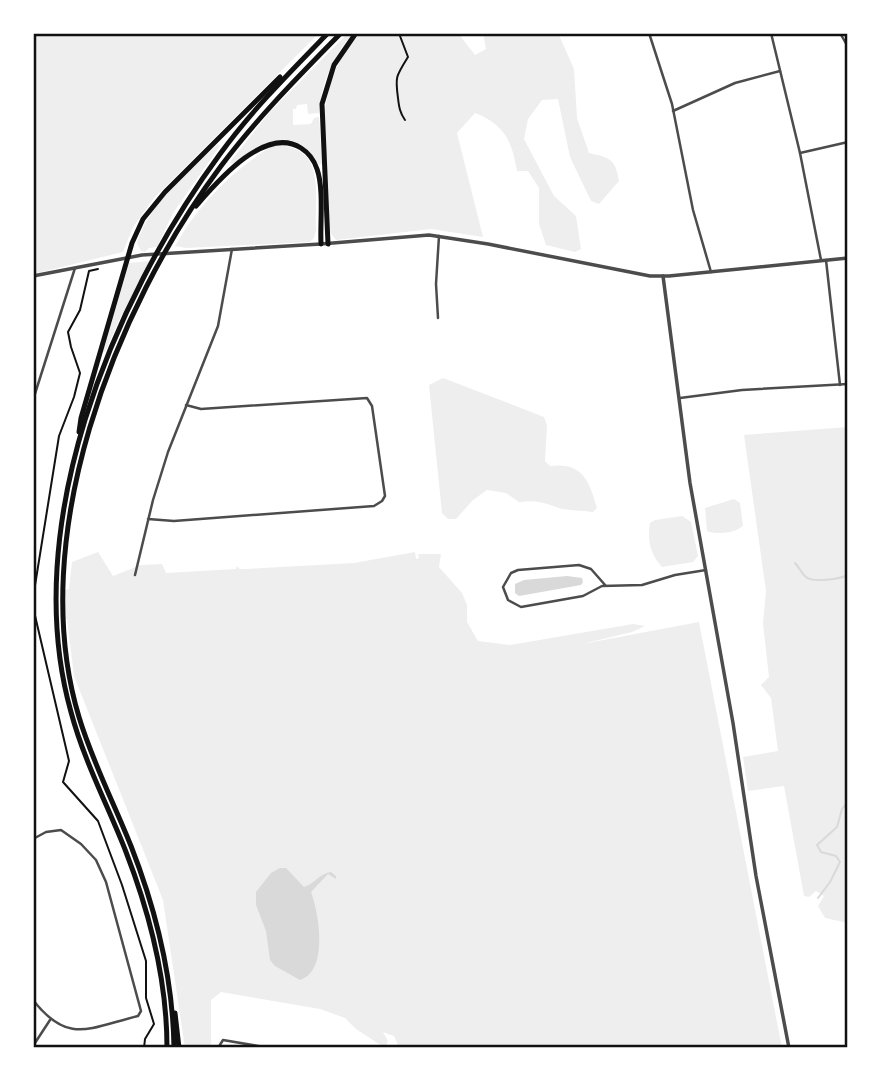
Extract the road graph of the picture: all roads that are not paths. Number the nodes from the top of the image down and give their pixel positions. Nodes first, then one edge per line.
1 (328, 33) edge
2 (341, 33) edge
3 (356, 33) edge
4 (649, 33) edge
5 (771, 33) edge
6 (840, 33) edge
7 (848, 47) edge
8 (297, 65) junction
9 (780, 71) junction
10 (673, 111) junction
11 (848, 142) edge
12 (800, 153) junction
13 (185, 219) junction
14 (439, 236) junction
15 (325, 244) junction
16 (232, 248) junction
17 (128, 257) junction
18 (848, 258) edge
19 (823, 260) junction
20 (75, 268) junction
21 (711, 272) junction
22 (33, 276) edge
23 (663, 276) junction
24 (438, 318) dead end
25 (848, 384) edge
26 (840, 385) junction
27 (680, 398) junction
28 (33, 400) edge
29 (186, 405) junction
30 (76, 453) junction
31 (148, 519) junction
32 (706, 570) junction
33 (135, 575) dead end
34 (606, 586) junction
35 (33, 839) edge
36 (160, 937) junction
37 (33, 1000) edge
38 (50, 1020) junction
39 (33, 1046) edge
40 (167, 1048) edge
41 (174, 1048) edge
42 (179, 1048) edge
43 (218, 1048) edge
44 (270, 1048) edge
45 (789, 1048) edge

1 - 8 highway
2 - 13 highway
3 - 15 highway
4 - 10 street
5 - 9 street
6 - 7 street
8 - 17 highway
8 - 30 highway
9 - 10 street
9 - 12 street
10 - 21 street
11 - 12 street
12 - 19 street
13 - 15 highway
13 - 36 highway
14 - 15 street
14 - 23 street
14 - 24 street
15 - 16 street
16 - 17 street
16 - 29 street
17 - 20 street
17 - 30 highway
18 - 19 street
19 - 21 street
19 - 26 street
20 - 22 street
20 - 28 street
21 - 23 street
23 - 27 street
25 - 26 street
26 - 27 street
27 - 32 street
29 - 31 street
29 - 31 street
30 - 40 highway
31 - 33 street
32 - 34 street
32 - 45 street
34 - 34 street
35 - 38 street
36 - 41 highway
36 - 42 highway
37 - 38 street
38 - 39 street
43 - 44 street

